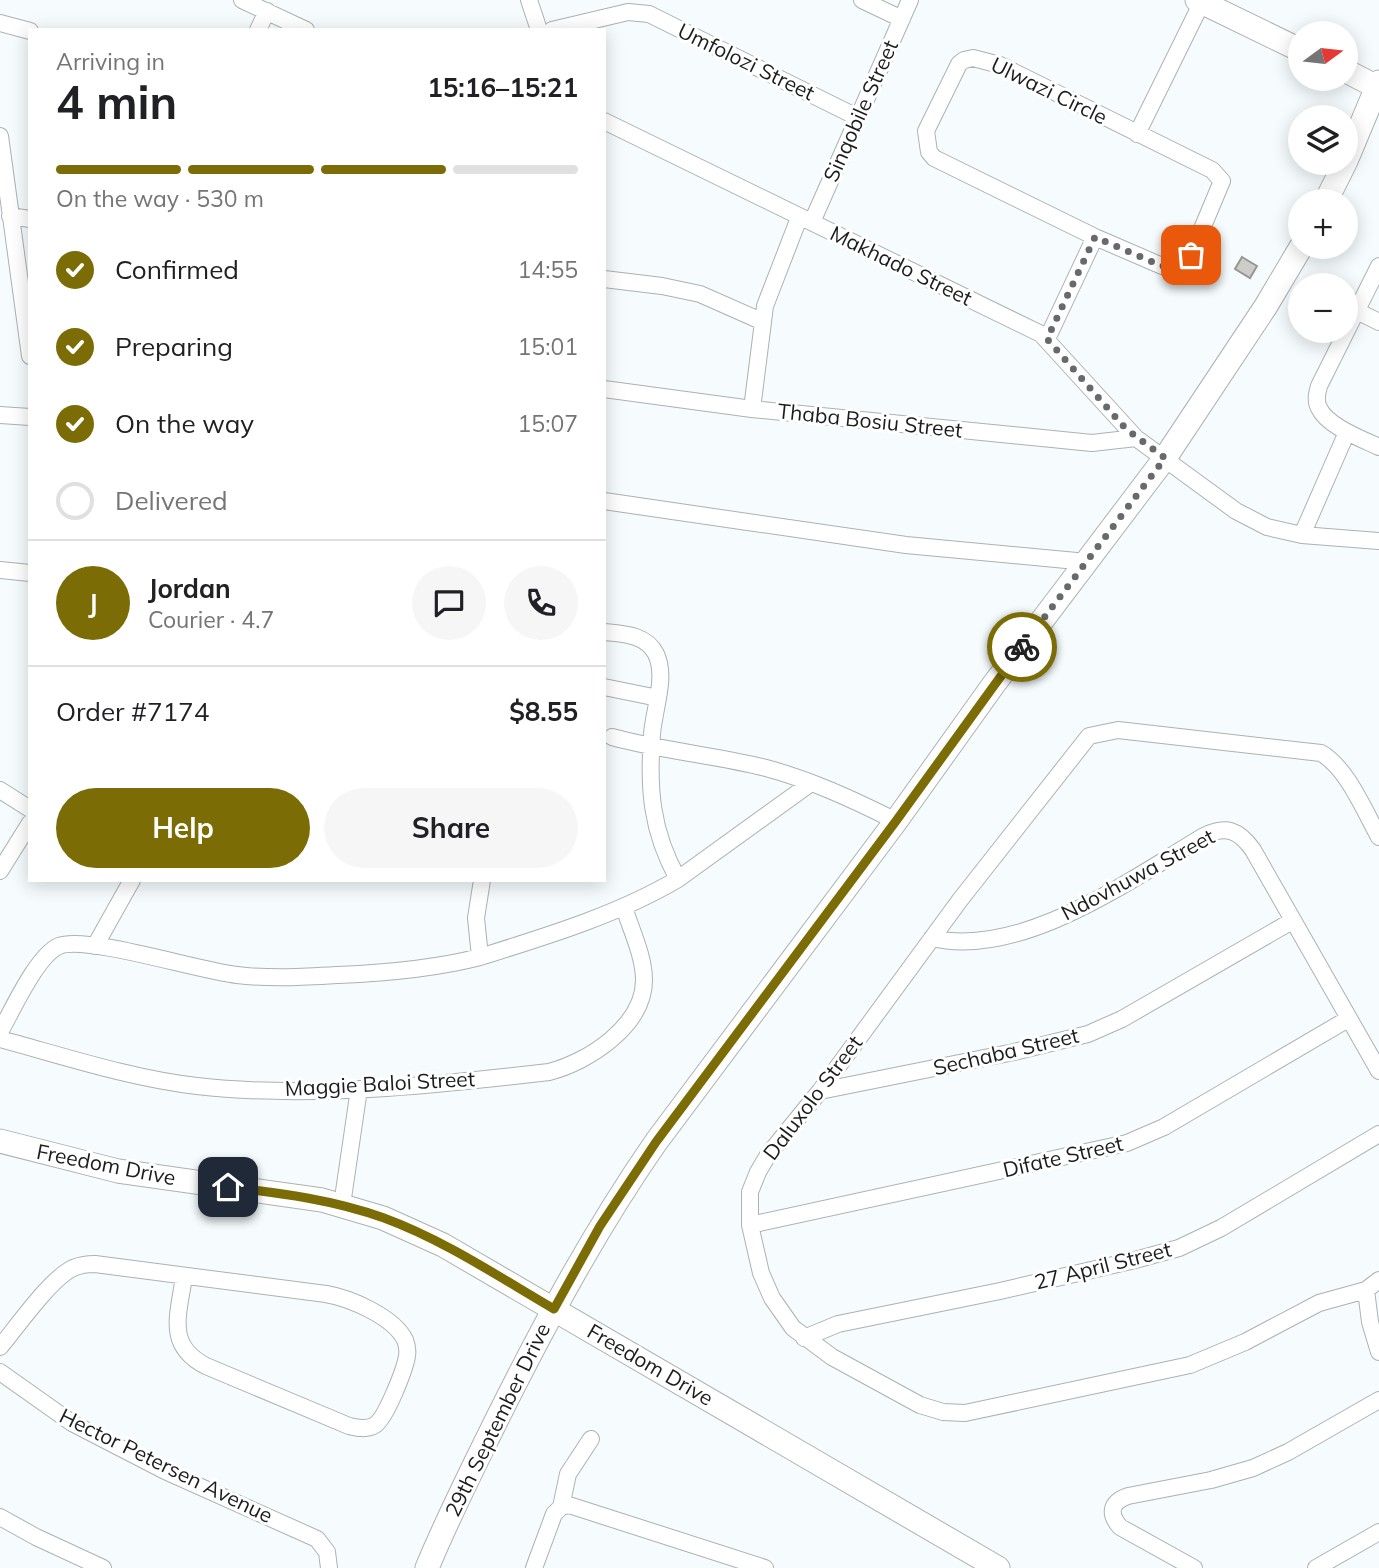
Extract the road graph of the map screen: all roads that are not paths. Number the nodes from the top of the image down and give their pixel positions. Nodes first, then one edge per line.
1 (242, 0) edge
2 (529, 0) edge
3 (862, 0) edge
4 (911, 0) edge
5 (1201, 1) edge
6 (267, 11) junction
7 (902, 19) junction
8 (0, 23) edge
9 (259, 28) edge
10 (302, 28) edge
11 (539, 28) edge
12 (560, 28) edge
13 (28, 30) edge
14 (1288, 44) edge
15 (1358, 77) edge
16 (1378, 86) edge
17 (857, 117) junction
18 (606, 122) edge
19 (1358, 132) edge
20 (1137, 134) junction
21 (0, 136) edge
22 (10, 216) junction
23 (28, 219) edge
24 (806, 220) junction
25 (1095, 237) junction
26 (1294, 259) edge
27 (1379, 266) edge
28 (606, 279) edge
29 (1358, 309) edge
30 (1358, 312) edge
31 (761, 321) junction
32 (1379, 322) edge
33 (1047, 339) junction
34 (28, 342) edge
35 (1341, 343) edge
36 (606, 389) edge
37 (752, 409) junction
38 (0, 415) edge
39 (28, 418) edge
40 (1347, 432) junction
41 (1136, 438) junction
42 (1379, 447) edge
43 (1165, 458) junction
44 (606, 501) edge
45 (1301, 535) junction
46 (1379, 541) edge
47 (1087, 562) junction
48 (0, 570) edge
49 (28, 573) edge
50 (606, 632) edge
51 (606, 687) edge
52 (658, 698) junction
53 (612, 737) dead end
54 (652, 748) junction
55 (811, 783) junction
56 (0, 790) edge
57 (28, 808) edge
58 (896, 821) junction
59 (28, 826) edge
60 (1379, 836) edge
61 (0, 871) edge
62 (678, 879) junction
63 (131, 882) edge
64 (482, 882) edge
65 (624, 907) junction
66 (1292, 920) junction
67 (932, 938) junction
68 (95, 946) junction
69 (480, 957) junction
70 (1348, 1018) junction
71 (0, 1032) edge
72 (0, 1039) edge
73 (1379, 1071) edge
74 (359, 1089) junction
75 (820, 1091) junction
76 (1379, 1134) edge
77 (0, 1141) edge
78 (342, 1205) junction
79 (750, 1226) junction
80 (184, 1276) junction
81 (1372, 1285) edge
82 (554, 1309) junction
83 (804, 1338) junction
84 (0, 1347) edge
85 (1379, 1352) edge
86 (0, 1372) edge
87 (1379, 1399) edge
88 (591, 1439) dead end
89 (561, 1507) junction
90 (0, 1517) edge
91 (1379, 1532) edge
92 (329, 1564) edge
93 (103, 1568) edge
94 (427, 1568) edge
95 (534, 1568) edge
96 (765, 1568) edge
97 (998, 1568) edge
98 (1194, 1568) edge
99 (1316, 1568) edge

1 - 6 street
2 - 11 street
3 - 7 street
4 - 7 street, Sinqobile Street
5 - 14 street
5 - 20 street
6 - 9 street
6 - 10 street
7 - 17 street, Sinqobile Street
8 - 13 street
12 - 17 street, Umfolozi Street
15 - 16 street
16 - 19 street
17 - 24 street, Sinqobile Street
18 - 24 street, Makhado Street
20 - 25 street, Ulwazi Circle
20 - 25 street, Ulwazi Circle
21 - 22 street
22 - 23 street
22 - 34 street
24 - 31 street, Sinqobile Street
24 - 33 street, Makhado Street
25 - 33 street
26 - 43 street, 29th September Drive
27 - 29 street
28 - 31 street
30 - 32 street
31 - 37 street, Sinqobile Street
33 - 41 street, Makhado Street
35 - 40 street
36 - 37 street, Thaba Bosiu Street
37 - 41 street, Thaba Bosiu Street
38 - 39 street
40 - 42 street
40 - 45 street
41 - 43 street, Makhado Street
43 - 45 street, Makhado Street
43 - 47 street, 29th September Drive
44 - 47 street
45 - 46 street, Makhado Street
47 - 58 street, 29th September Drive
48 - 49 street
50 - 52 street
51 - 52 street
52 - 54 street
53 - 54 street
54 - 55 street
54 - 62 street
55 - 58 street
55 - 62 street
56 - 57 street
58 - 82 street, 29th September Drive
59 - 61 street
60 - 67 street, Daluxolo Street
62 - 65 street
63 - 68 street
64 - 69 street
65 - 69 street
65 - 74 street, Maggie Baloi Street
66 - 67 street, Ndovhuwa Street
66 - 70 street, Ndovhuwa Street
66 - 75 street, Sechaba Street
67 - 75 street, Daluxolo Street
68 - 69 street
68 - 71 street
70 - 73 street, Ndovhuwa Street
70 - 79 street, Difate Street
72 - 74 street, Maggie Baloi Street
74 - 78 street
75 - 79 street, Daluxolo Street
76 - 83 street, 27 April Street
77 - 78 street, Freedom Drive
78 - 82 street, Freedom Drive
79 - 83 street, Daluxolo Street
80 - 80 street
80 - 84 street
81 - 83 street, Daluxolo Street
81 - 85 street
82 - 94 street, 29th September Drive
82 - 97 street, Freedom Drive
86 - 92 street, Hector Petersen Avenue
87 - 98 street
88 - 89 street
89 - 95 street
89 - 96 street
90 - 93 street
91 - 99 street

